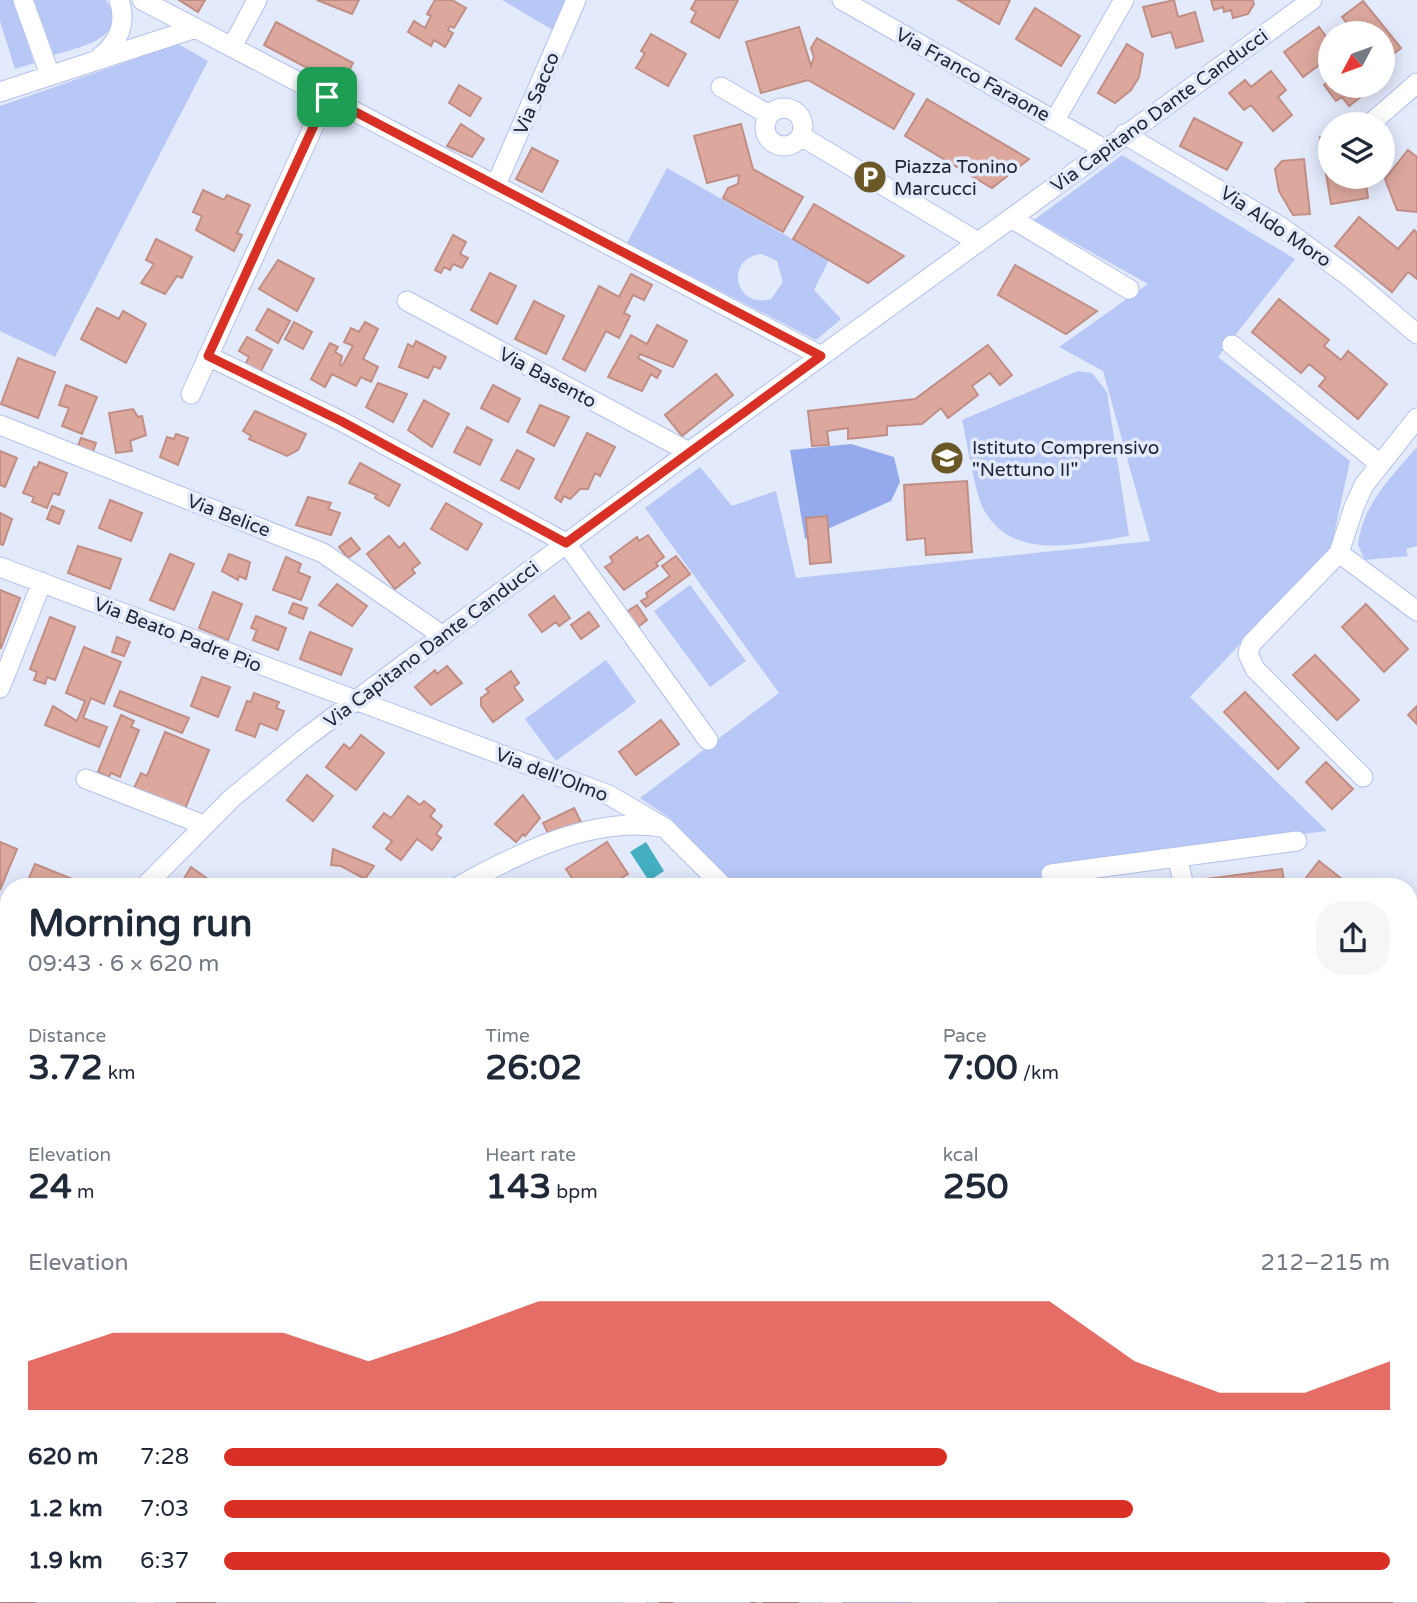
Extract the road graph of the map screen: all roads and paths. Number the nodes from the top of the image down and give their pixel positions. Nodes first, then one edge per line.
1 (23, 0) edge
2 (119, 0) edge
3 (142, 0) edge
4 (257, 0) edge
5 (576, 0) edge
6 (1124, 0) edge
7 (1312, 0) edge
8 (854, 3) edge
9 (195, 28) junction
10 (232, 47) junction
11 (97, 60) junction
12 (50, 75) junction
13 (1417, 83) edge
14 (721, 87) dead end
15 (0, 92) edge
16 (327, 97) junction
17 (1384, 112) edge
18 (769, 115) junction
19 (1055, 120) junction
20 (1124, 134) junction
21 (801, 136) junction
22 (1104, 149) junction
23 (496, 185) junction
24 (1010, 218) junction
25 (978, 242) junction
26 (1129, 289) dead end
27 (407, 301) dead end
28 (1414, 323) edge
29 (1232, 345) dead end
30 (208, 356) junction
31 (821, 356) junction
32 (191, 394) dead end
33 (1417, 418) edge
34 (0, 425) edge
35 (689, 452) junction
36 (1380, 464) junction
37 (566, 543) junction
38 (1339, 552) junction
39 (0, 566) edge
40 (42, 582) junction
41 (1417, 611) edge
42 (443, 636) junction
43 (0, 688) edge
44 (355, 701) junction
45 (708, 740) dead end
46 (1363, 777) dead end
47 (86, 779) dead end
48 (204, 825) junction
49 (665, 828) junction
50 (1297, 841) dead end
51 (1178, 859) junction
52 (1051, 874) dead end
53 (153, 878) edge
54 (478, 878) edge
55 (715, 878) edge
56 (1182, 878) edge

1 - 12 street
2 - 11 street
3 - 9 street
4 - 10 street
5 - 23 street, Via Sacco
6 - 19 street
7 - 20 street, Via Capitano Dante Canducci
8 - 19 street, Via Franco Faraone
9 - 10 street
9 - 11 street
10 - 16 street
11 - 12 street
12 - 15 street
13 - 17 street
14 - 18 street
16 - 23 street
16 - 30 street
18 - 21 street
18 - 21 street
19 - 22 street, Via Franco Faraone
20 - 22 street, Via Capitano Dante Canducci
20 - 28 street, Via Aldo Moro
21 - 25 street
22 - 24 street, Via Capitano Dante Canducci
23 - 31 street
24 - 25 street, Via Capitano Dante Canducci
24 - 26 street
25 - 31 street, Via Capitano Dante Canducci
27 - 35 street, Via Basento
29 - 36 street
30 - 32 street
30 - 37 street
31 - 35 street, Via Capitano Dante Canducci
33 - 36 street
34 - 42 street, Via Belice
35 - 37 street, Via Capitano Dante Canducci
36 - 38 street
37 - 42 street, Via Capitano Dante Canducci
37 - 45 street
38 - 41 street
38 - 46 street
39 - 40 street, Via Beato Padre Pio
40 - 43 street
40 - 44 street, Via Beato Padre Pio
42 - 44 street, Via Capitano Dante Canducci
44 - 48 street, Via Capitano Dante Canducci
44 - 49 street, Via dell'Olmo
47 - 48 street
48 - 53 street, Via Capitano Dante Canducci
49 - 54 street
49 - 55 street, Via dell'Olmo
50 - 51 street
51 - 52 street
51 - 56 street

